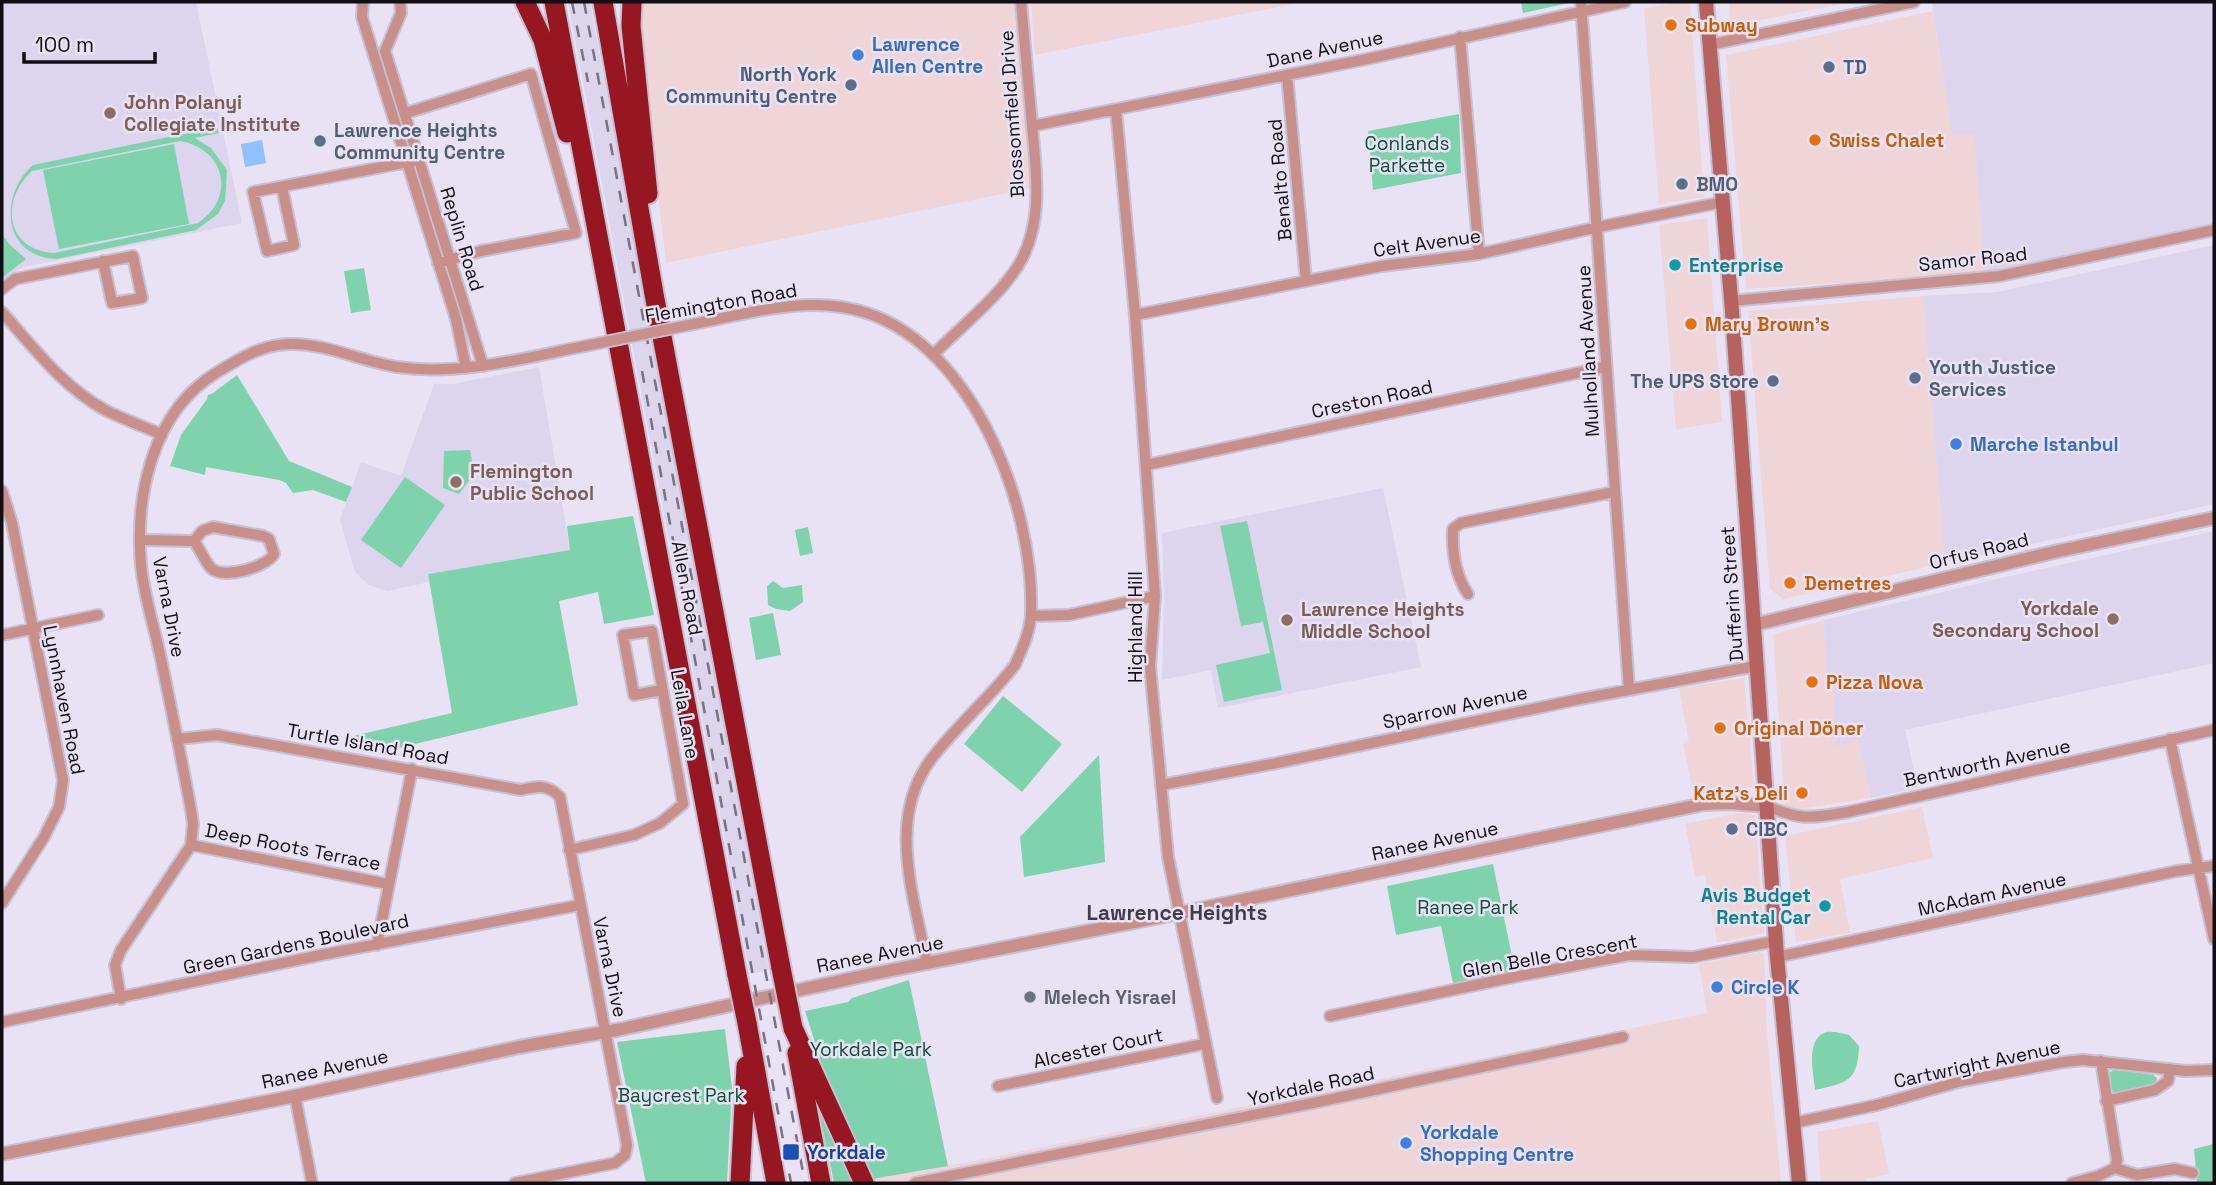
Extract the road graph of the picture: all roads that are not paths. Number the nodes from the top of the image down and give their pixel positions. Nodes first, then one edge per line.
1 (363, 2) edge
2 (400, 2) edge
3 (525, 2) edge
4 (554, 2) edge
5 (603, 2) edge
6 (632, 2) edge
7 (1021, 2) edge
8 (1625, 2) edge
9 (1706, 2) edge
10 (1914, 2) edge
11 (1581, 6) edge
12 (1460, 37) junction
13 (1709, 45) junction
14 (1287, 75) junction
15 (1116, 110) junction
16 (406, 113) junction
17 (1032, 127) junction
18 (419, 159) junction
19 (407, 162) junction
20 (282, 187) junction
21 (1723, 202) junction
22 (1598, 227) junction
23 (2214, 230) edge
24 (1479, 254) junction
25 (103, 261) junction
26 (444, 261) junction
27 (1306, 281) junction
28 (2, 289) edge
29 (654, 294) junction
30 (1731, 301) junction
31 (611, 303) junction
32 (2, 312) edge
33 (1135, 315) junction
34 (933, 355) junction
35 (483, 366) junction
36 (1605, 367) junction
37 (466, 368) junction
38 (160, 434) junction
39 (1146, 465) junction
40 (2, 491) edge
41 (1614, 492) junction
42 (2214, 518) edge
43 (141, 540) junction
44 (194, 541) junction
45 (1468, 594) dead end
46 (1155, 596) junction
47 (98, 615) dead end
48 (1031, 616) junction
49 (1753, 625) junction
50 (33, 629) junction
51 (2, 635) edge
52 (1756, 666) junction
53 (662, 690) junction
54 (1629, 690) junction
55 (2214, 730) edge
56 (177, 739) junction
57 (2170, 739) junction
58 (412, 769) junction
59 (1161, 785) junction
60 (553, 789) joint
61 (1767, 806) junction
62 (191, 845) junction
63 (569, 850) junction
64 (2214, 866) edge
65 (2200, 868) junction
66 (388, 884) junction
67 (2, 902) edge
68 (580, 905) junction
69 (1180, 913) junction
70 (2214, 939) edge
71 (1776, 941) junction
72 (377, 945) junction
73 (1777, 957) junction
74 (927, 964) junction
75 (121, 999) junction
76 (1330, 1016) dead end
77 (2, 1022) edge
78 (747, 1023) junction
79 (793, 1028) junction
80 (606, 1033) junction
81 (1623, 1037) dead end
82 (1204, 1044) junction
83 (2101, 1061) junction
84 (2170, 1069) junction
85 (2214, 1070) edge
86 (999, 1086) dead end
87 (295, 1096) junction
88 (1217, 1098) dead end
89 (2106, 1101) junction
90 (1793, 1117) junction
91 (2, 1154) edge
92 (2115, 1168) junction
93 (2193, 1173) dead end
94 (312, 1183) edge
95 (515, 1183) edge
96 (740, 1183) edge
97 (776, 1183) edge
98 (821, 1183) edge
99 (864, 1183) edge
100 (916, 1183) edge
101 (1799, 1183) edge
102 (2072, 1183) edge

1 - 19 street, Replin Road
2 - 16 street, Replin Road
3 - 31 highway
4 - 31 highway, Allen Road
5 - 29 highway, Allen Road
6 - 29 highway
7 - 17 street, Blossomfield Drive
8 - 11 street, Dane Avenue
9 - 13 main road, Dufferin Street
10 - 13 street
11 - 12 street, Dane Avenue
11 - 22 street, Mulholland Avenue
12 - 14 street, Dane Avenue
12 - 24 street
13 - 21 main road, Dufferin Street
14 - 15 street, Dane Avenue
14 - 27 street, Benalto Road
15 - 17 street, Dane Avenue
15 - 33 street, Highland Hill
16 - 18 street, Replin Road
16 - 26 street
17 - 34 street, Blossomfield Drive
18 - 19 street
18 - 26 street, Replin Road
19 - 20 street
19 - 26 street, Replin Road
20 - 20 street
21 - 22 street, Celt Avenue
21 - 30 main road, Dufferin Street
22 - 24 street, Celt Avenue
22 - 36 street, Mulholland Avenue
23 - 30 street, Samor Road
24 - 27 street, Celt Avenue
25 - 25 street
25 - 28 street
26 - 35 street, Replin Road
26 - 37 street, Replin Road
27 - 33 street, Celt Avenue
29 - 79 highway, Allen Road, bridge
30 - 49 main road, Dufferin Street
31 - 78 highway, Allen Road, bridge
32 - 38 street
33 - 39 street, Highland Hill
34 - 35 street, Flemington Road, bridge
34 - 48 street, Flemington Road
35 - 37 street, Flemington Road
36 - 39 street, Creston Road
36 - 41 street, Mulholland Avenue
37 - 38 street, Flemington Road
38 - 43 street, Varna Drive
39 - 46 street, Highland Hill
40 - 50 street, Lynnhaven Road
41 - 45 street
41 - 54 street, Mulholland Avenue
42 - 49 street, Orfus Road
43 - 44 street
43 - 56 street, Varna Drive
44 - 44 street
46 - 48 street
46 - 59 street, Highland Hill
47 - 50 street
48 - 74 street, Flemington Road
49 - 52 main road, Dufferin Street
50 - 51 street
50 - 67 street, Lynnhaven Road
52 - 54 street, Sparrow Avenue
52 - 61 main road, Dufferin Street
53 - 53 street, Leila Lane
53 - 63 street, Leila Lane
54 - 59 street, Sparrow Avenue
55 - 57 street, Bentworth Avenue
56 - 58 street, Turtle Island Road
56 - 62 street, Varna Drive
57 - 61 street, Bentworth Avenue
57 - 65 street
58 - 60 street, Turtle Island Road
58 - 66 street
59 - 69 street, Highland Hill
60 - 63 street, Varna Drive
61 - 69 street, Ranee Avenue
61 - 71 main road, Dufferin Street
62 - 66 street, Deep Roots Terrace
62 - 75 street
63 - 68 street, Varna Drive
64 - 65 street, McAdam Avenue
65 - 70 street
65 - 73 street, McAdam Avenue
66 - 72 street
68 - 72 street, Green Gardens Boulevard
68 - 80 street, Varna Drive
69 - 74 street, Ranee Avenue
69 - 82 street, Highland Hill
71 - 73 main road, Dufferin Street
71 - 76 street, Glen Belle Crescent
72 - 75 street, Green Gardens Boulevard
73 - 90 main road, Dufferin Street
74 - 80 street, Ranee Avenue
75 - 77 street, Green Gardens Boulevard
78 - 96 highway
78 - 97 highway, Allen Road
79 - 98 highway, Allen Road
79 - 99 highway
80 - 87 street, Ranee Avenue
80 - 95 street, Varna Drive
81 - 100 street, Yorkdale Road
82 - 86 street, Alcester Court
82 - 88 street, Highland Hill
83 - 84 street, Cartwright Avenue
83 - 89 street
83 - 90 street, Cartwright Avenue
84 - 85 street, Cartwright Avenue
84 - 89 street
87 - 91 street, Ranee Avenue
87 - 94 street
89 - 92 street
90 - 101 main road, Dufferin Street
92 - 93 street
92 - 102 street

